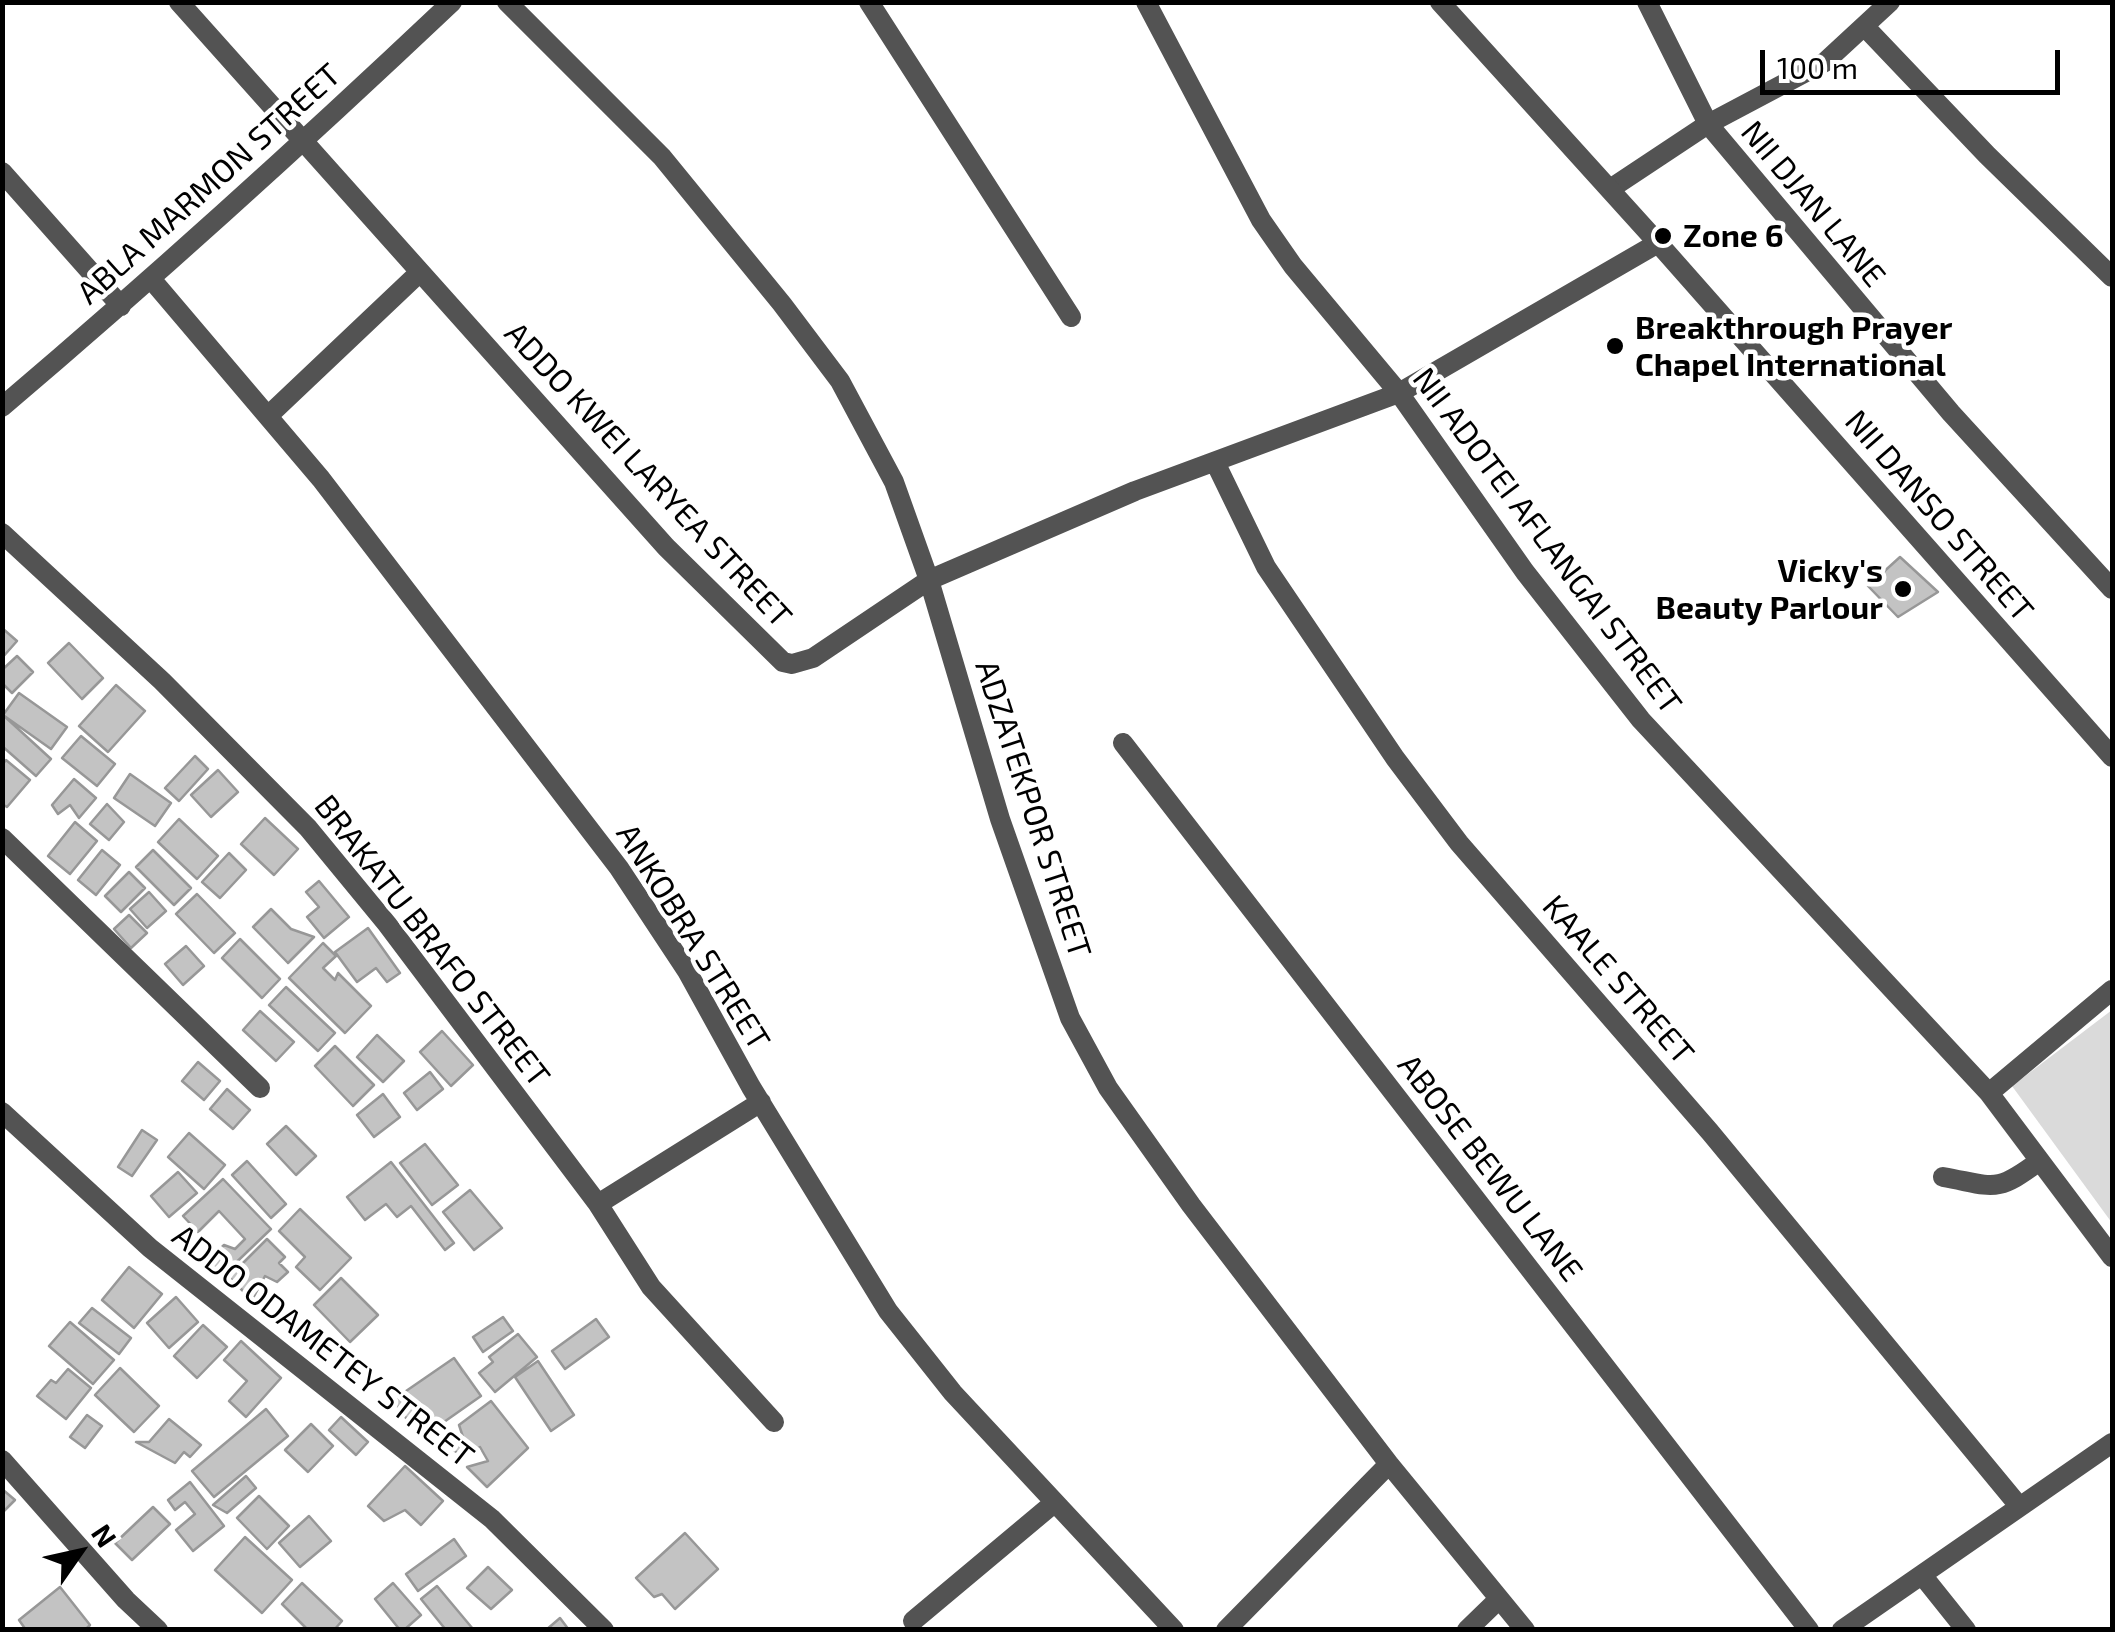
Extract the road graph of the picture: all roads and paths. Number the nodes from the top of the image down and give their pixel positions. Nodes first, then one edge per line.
1 (178, 2) edge
2 (452, 2) edge
3 (507, 2) edge
4 (869, 2) edge
5 (1146, 2) edge
6 (1440, 2) edge
7 (1647, 2) edge
8 (1890, 2) edge
9 (1866, 28) junction
10 (1708, 124) junction
11 (304, 142) junction
12 (2, 172) edge
13 (1610, 189) junction
14 (1658, 243) junction
15 (420, 272) junction
16 (2112, 277) edge
17 (152, 280) junction
18 (121, 306) junction
19 (1072, 317) dead end
20 (1399, 393) junction
21 (2, 407) edge
22 (268, 416) junction
23 (1215, 462) junction
24 (2, 533) edge
25 (929, 580) junction
26 (2112, 590) edge
27 (1122, 743) dead end
28 (2112, 757) edge
29 (2, 838) edge
30 (2112, 990) edge
31 (260, 1088) dead end
32 (1989, 1094) junction
33 (760, 1102) junction
34 (2, 1112) edge
35 (2038, 1162) junction
36 (1943, 1178) dead end
37 (598, 1204) junction
38 (2112, 1257) edge
39 (774, 1422) dead end
40 (2112, 1443) edge
41 (2, 1460) edge
42 (1389, 1464) junction
43 (1054, 1502) junction
44 (2019, 1506) junction
45 (1922, 1575) junction
46 (1499, 1598) junction
47 (913, 1621) dead end
48 (158, 1630) edge
49 (604, 1630) edge
50 (1174, 1630) edge
51 (1226, 1630) edge
52 (1467, 1630) edge
53 (1524, 1630) edge
54 (1809, 1630) edge
55 (1842, 1630) edge
56 (1966, 1630) edge

1 - 11 street, ADDO KWEI LARYEA STREET
2 - 11 street, ABLA MARMON STREET
3 - 25 street, ADZATEKPOR STREET
4 - 19 street
5 - 20 street, NII ADOTEI AFLANGAI STREET
6 - 13 street, NII DANSO STREET
7 - 10 street, NII DJAN LANE
8 - 9 street
9 - 10 street
9 - 16 street
10 - 13 street
10 - 26 street, NII DJAN LANE
11 - 15 street, ADDO KWEI LARYEA STREET
11 - 17 street, ABLA MARMON STREET
12 - 18 street
13 - 14 street, NII DANSO STREET
14 - 20 street, ADDO KWEI LARYEA STREET
14 - 28 street, NII DANSO STREET
15 - 22 street
15 - 25 street, ADDO KWEI LARYEA STREET
17 - 18 street, ABLA MARMON STREET
17 - 22 street, ANKOBRA STREET
18 - 21 street, ABLA MARMON STREET
20 - 23 street, ADDO KWEI LARYEA STREET
20 - 32 street, NII ADOTEI AFLANGAI STREET
22 - 33 street, ANKOBRA STREET
23 - 25 street, ADDO KWEI LARYEA STREET
23 - 44 street, KAALE STREET
24 - 37 street, BRAKATU BRAFO STREET
25 - 42 street, ADZATEKPOR STREET
27 - 54 street, ABOSE BEWU LANE
29 - 31 street
30 - 32 street
32 - 35 street, NII ADOTEI AFLANGAI STREET
33 - 37 street
33 - 43 street, ANKOBRA STREET
34 - 49 street, ADDO ODAMETEY STREET
35 - 36 street
35 - 38 street, NII ADOTEI AFLANGAI STREET
37 - 39 street, BRAKATU BRAFO STREET
40 - 44 street
41 - 48 street
42 - 46 street, ADZATEKPOR STREET
42 - 51 street
43 - 47 street
43 - 50 street, ANKOBRA STREET
44 - 45 street
45 - 55 street
45 - 56 street
46 - 52 street
46 - 53 street, ADZATEKPOR STREET

